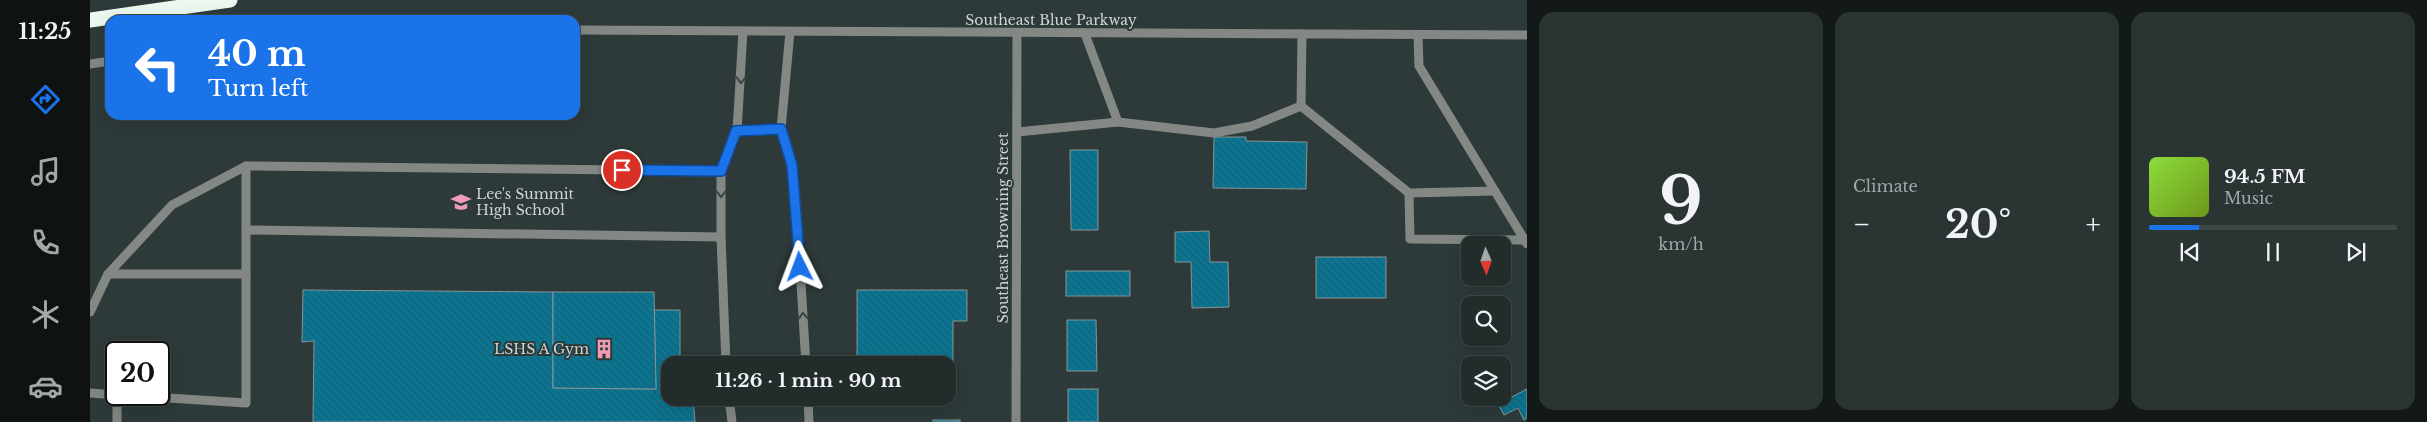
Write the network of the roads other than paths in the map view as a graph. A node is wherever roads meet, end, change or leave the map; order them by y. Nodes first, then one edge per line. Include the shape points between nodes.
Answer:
1 (230, 0) edge
2 (125, 15) edge
3 (105, 18) edge
4 (90, 20) edge
5 (580, 30) edge
6 (743, 31) junction
7 (790, 32) junction
8 (1017, 33) junction
9 (1085, 34) junction
10 (1302, 34) junction
11 (1418, 35) junction
12 (1527, 35) edge
13 (105, 62) edge
14 (90, 64) edge
15 (1301, 106) junction
16 (1118, 122) junction
17 (781, 129) junction
18 (736, 131) junction
19 (1017, 132) junction
20 (246, 166) junction
21 (721, 171) junction
22 (1495, 191) junction
23 (1410, 193) junction
24 (246, 230) junction
25 (721, 237) junction
26 (1526, 242) edge
27 (108, 274) junction
28 (246, 274) junction
29 (90, 312) edge
30 (726, 356) edge
31 (805, 356) edge
32 (90, 393) edge
33 (105, 394) edge
34 (170, 398) edge
35 (117, 406) edge
36 (729, 406) edge
37 (808, 406) edge
38 (117, 422) edge
39 (732, 422) edge
40 (809, 422) edge
41 (1016, 422) edge

1 - 2 highway
3 - 4 highway
5 - 6 street, Southeast Blue Parkway
6 - 7 street, Southeast Blue Parkway
6 -> 18 street
7 - 8 street, Southeast Blue Parkway
7 - 17 street
8 - 9 street, Southeast Blue Parkway
8 - 19 street, Southeast Browning Street
9 - 10 street, Southeast Blue Parkway
9 - 16 street
10 - 11 street, Southeast Blue Parkway
10 - 15 street
11 - 12 street, Southeast Blue Parkway
11 - 22 street via 1419,66
13 - 14 street
15 - 16 street via 1252,126 1214,132
15 - 23 street
16 - 19 street
17 - 18 street
31 -> 17 street via 795,192 792,165
18 - 21 street
19 - 41 street, Southeast Browning Street
20 - 21 street
20 - 24 street
20 - 27 street via 172,205
21 -> 25 street
22 - 23 street
22 - 26 street
23 - 26 street via 1410,239
24 - 25 street
24 - 28 street
25 - 30 street
27 - 28 street
27 - 29 street
28 - 34 street via 246,403
32 - 33 street
35 - 38 street
36 - 39 street
37 - 40 street

